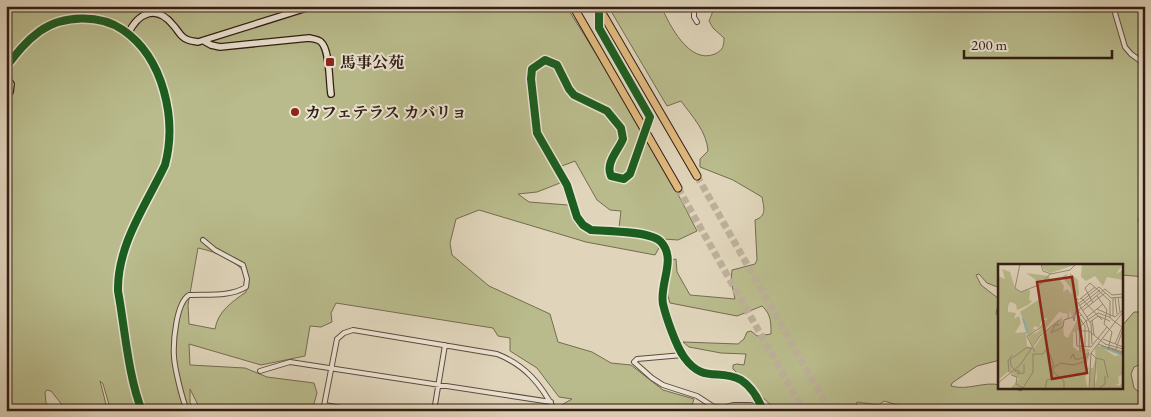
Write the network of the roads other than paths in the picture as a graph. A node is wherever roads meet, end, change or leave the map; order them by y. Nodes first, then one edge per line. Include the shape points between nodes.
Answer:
1 (313, 6) edge
2 (573, 6) edge
3 (598, 6) edge
4 (694, 6) edge
5 (1114, 6) edge
6 (698, 22) dead end
7 (128, 34) junction
8 (204, 41) junction
9 (608, 42) tunnel mouth
10 (6, 51) edge
11 (13, 58) junction
12 (1145, 64) edge
13 (6, 67) edge
14 (6, 77) edge
15 (330, 94) dead end
16 (6, 96) edge
17 (649, 120) tunnel mouth
18 (638, 152) tunnel mouth
19 (697, 176) tunnel mouth
20 (678, 188) tunnel mouth
21 (202, 240) dead end
22 (445, 345) junction
23 (683, 355) junction
24 (330, 367) junction
25 (260, 371) dead end
26 (438, 384) junction
27 (551, 402) junction
28 (325, 405) junction
29 (762, 408) edge
30 (142, 411) edge
31 (186, 411) edge
32 (323, 411) edge
33 (357, 411) edge
34 (434, 411) edge
35 (555, 411) edge
36 (893, 411) edge
37 (904, 411) edge

1 - 8 street
2 - 20 highway
3 - 19 highway
4 - 6 street via 694,18
5 - 12 street via 1125,47
7 - 8 street via 141,15 150,13 165,16 185,39
7 - 11 street via 100,20 73,19 42,30
7 - 30 street via 151,60 160,77 170,136 165,165 128,239 118,278 132,372
8 - 15 street via 220,47 316,39 327,52
9 - 17 street via 649,114
10 - 11 street
11 - 13 street
14 - 16 street via 11,84
18 - 23 street via 627,178 611,176 608,171 611,161 624,139 617,122 607,111 574,95 560,68 553,62 545,60 532,69 537,133 567,185 577,217 591,230 648,236 659,239 666,248 668,260 663,302
21 - 31 street via 242,265 247,279 246,288 240,291 189,295 182,302 174,340 174,359
22 - 24 street via 353,330 336,339
22 - 26 street
22 - 27 street via 509,359 524,368
23 - 29 street via 693,368 706,374 741,380 754,392
23 - 29 street via 637,359 634,362 663,385 697,396 714,407 748,405
24 - 25 street via 290,362
24 - 26 street
24 - 28 street
26 - 27 street
26 - 34 street
27 - 35 street
28 - 32 street
28 - 33 street
36 - 37 street

